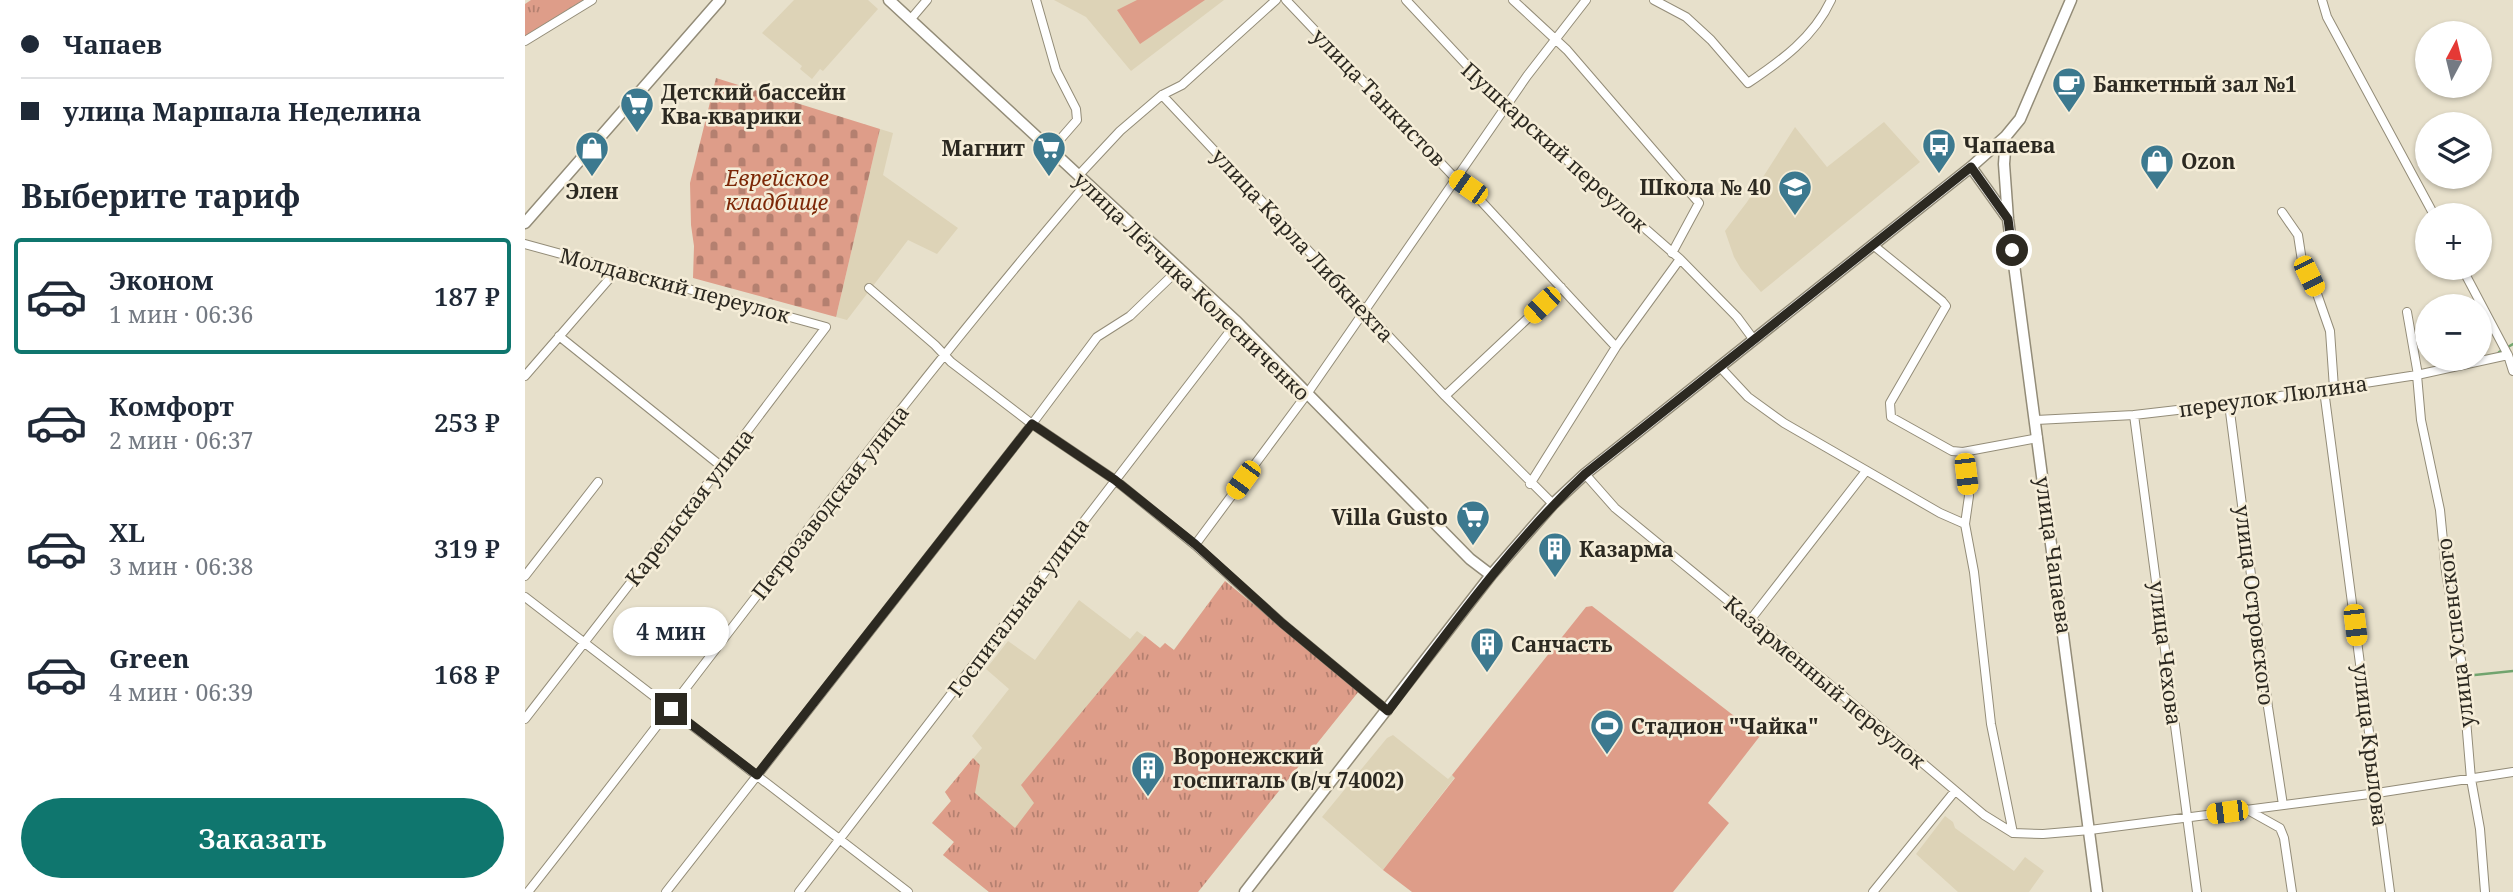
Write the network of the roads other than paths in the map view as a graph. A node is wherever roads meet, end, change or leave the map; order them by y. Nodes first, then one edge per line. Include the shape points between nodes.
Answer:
1 (592, 0) edge
2 (720, 0) edge
3 (889, 0) edge
4 (927, 0) edge
5 (1036, 0) edge
6 (1276, 0) edge
7 (1286, 0) edge
8 (1406, 0) edge
9 (1513, 0) edge
10 (1586, 0) edge
11 (1654, 0) edge
12 (1831, 0) edge
13 (2071, 0) edge
14 (2322, 0) edge
15 (910, 20) junction
16 (1555, 40) junction
17 (525, 41) edge
18 (1162, 94) junction
19 (1506, 107) junction
20 (2006, 136) junction
21 (1049, 150) junction
22 (1971, 167) junction
23 (1456, 178) junction
24 (1082, 180) junction
25 (2428, 203) edge
26 (2282, 212) dead end
27 (2008, 219) junction
28 (525, 223) edge
29 (525, 244) edge
30 (1873, 245) junction
31 (1672, 253) junction
32 (1680, 259) junction
33 (1180, 268) junction
34 (618, 270) junction
35 (2468, 280) edge
36 (1561, 287) junction
37 (869, 288) dead end
38 (1364, 310) junction
39 (2407, 312) dead end
40 (1237, 322) junction
41 (826, 327) joint
42 (559, 337) junction
43 (1754, 340) junction
44 (1616, 347) junction
45 (2508, 355) junction
46 (945, 356) junction
47 (1720, 367) junction
48 (2513, 371) edge
49 (2418, 375) junction
50 (525, 376) edge
51 (2334, 388) junction
52 (2324, 390) junction
53 (1307, 394) junction
54 (1445, 396) junction
55 (2229, 404) junction
56 (2134, 415) junction
57 (2036, 420) junction
58 (1032, 424) junction
59 (2038, 438) junction
60 (1963, 452) junction
61 (721, 466) junction
62 (1866, 471) junction
63 (1585, 474) junction
64 (1115, 480) junction
65 (598, 482) dead end
66 (1530, 484) junction
67 (1553, 505) junction
68 (1965, 524) junction
69 (1195, 544) junction
70 (1491, 575) junction
71 (525, 576) edge
72 (525, 597) edge
73 (1751, 619) junction
74 (585, 642) junction
75 (671, 709) junction
76 (1388, 711) junction
77 (525, 719) edge
78 (2513, 772) edge
79 (757, 775) junction
80 (2471, 779) junction
81 (1955, 791) junction
82 (2377, 793) junction
83 (2283, 805) junction
84 (2246, 809) junction
85 (2187, 817) junction
86 (2090, 830) junction
87 (2013, 832) junction
88 (840, 840) junction
89 (528, 892) edge
90 (667, 892) edge
91 (799, 892) edge
92 (908, 892) edge
93 (1245, 892) edge
94 (1873, 892) edge
95 (2097, 892) edge
96 (2197, 892) edge
97 (2292, 892) edge
98 (2390, 892) edge
99 (2486, 892) edge

1 - 17 street
2 - 28 street
3 - 15 street, улица Лётчика Колесниченко
4 - 15 street
5 - 21 street via 1056,70 1077,120
6 - 18 street, Петрозаводская улица via 1182,85
7 - 23 street, улица Танкистов
8 - 19 street, Пушкарский переулок
9 - 16 street
10 - 16 street
11 - 12 street via 1686,17 1748,83 1802,41
13 - 20 street via 2025,109
14 - 25 street
15 - 21 street, улица Лётчика Колесниченко
16 - 19 street
16 - 31 street via 1699,203
18 - 24 street, Петрозаводская улица via 1120,131
18 - 38 street, улица Карла Либкнехта
19 - 23 street
19 - 31 street, Пушкарский переулок
20 - 22 street
20 - 27 street, улица Чапаева
21 - 24 street, улица Лётчика Колесниченко
22 - 27 street, улица Чапаева
22 - 30 street
23 - 36 street, улица Танкистов
23 - 38 street
24 - 33 street, улица Лётчика Колесниченко
24 - 46 street, Петрозаводская улица
26 - 51 street via 2298,235 2302,261 2330,331
27 - 57 street, улица Чапаева
29 - 34 street, Молдавский переулок
30 - 43 street
30 - 60 street via 1945,306 1890,403 1891,417 1952,451
31 - 32 street, Пушкарский переулок
32 - 43 street, Пушкарский переулок
32 - 44 street
33 - 40 street, улица Лётчика Колесниченко
33 - 58 street via 1130,316 1097,337
34 - 41 street, Молдавский переулок
34 - 42 street
35 - 45 street
36 - 44 street, улица Танкистов
36 - 54 street
37 - 46 street
38 - 53 street
38 - 54 street, улица Карла Либкнехта
39 - 49 street, улица Успенского
40 - 53 street, улица Лётчика Колесниченко
40 - 64 street, Госпитальная улица
41 - 61 street, Карельская улица
42 - 50 street
42 - 61 street
43 - 47 street
44 - 66 street
45 - 48 street
45 - 49 street, переулок Люлина
46 - 58 street
46 - 75 street, Петрозаводская улица
47 - 62 street via 1748,397 1784,423
47 - 63 street
49 - 51 street, переулок Люлина
49 - 80 street, улица Успенского via 2421,420 2440,510 2461,660
51 - 52 street, переулок Люлина
52 - 55 street, переулок Люлина
52 - 82 street, улица Крылова
53 - 69 street
53 - 70 street, улица Лётчика Колесниченко
54 - 66 street, улица Карла Либкнехта
55 - 56 street, переулок Люлина
55 - 83 street, улица Островского
56 - 57 street, переулок Люлина
56 - 85 street, улица Чехова
57 - 59 street, улица Чапаева
58 - 64 street
58 - 79 street
59 - 60 street
59 - 86 street, улица Чапаева
60 - 68 street via 1969,496
61 - 74 street, Карельская улица
62 - 68 street
62 - 73 street
63 - 67 street
63 - 73 street, Казарменный переулок via 1615,508
64 - 69 street
64 - 88 street, Госпитальная улица
65 - 71 street
66 - 67 street, улица Карла Либкнехта
67 - 70 street
68 - 87 street via 1991,724
69 - 76 street
70 - 76 street
72 - 74 street
73 - 81 street, Казарменный переулок
74 - 75 street
74 - 77 street, Карельская улица
75 - 79 street
75 - 89 street, Петрозаводская улица
76 - 93 street
78 - 80 street, Казарменный переулок
79 - 88 street
79 - 90 street
80 - 82 street, Казарменный переулок
80 - 99 street, улица Успенского
81 - 87 street, Казарменный переулок via 1984,816
81 - 94 street
82 - 83 street, Казарменный переулок
82 - 98 street, улица Крылова
83 - 84 street, Казарменный переулок
84 - 85 street, Казарменный переулок
84 - 97 street via 2280,828
85 - 86 street, Казарменный переулок
85 - 96 street, улица Чехова
86 - 87 street, Казарменный переулок
86 - 95 street, улица Чапаева
88 - 91 street, Госпитальная улица
88 - 92 street

